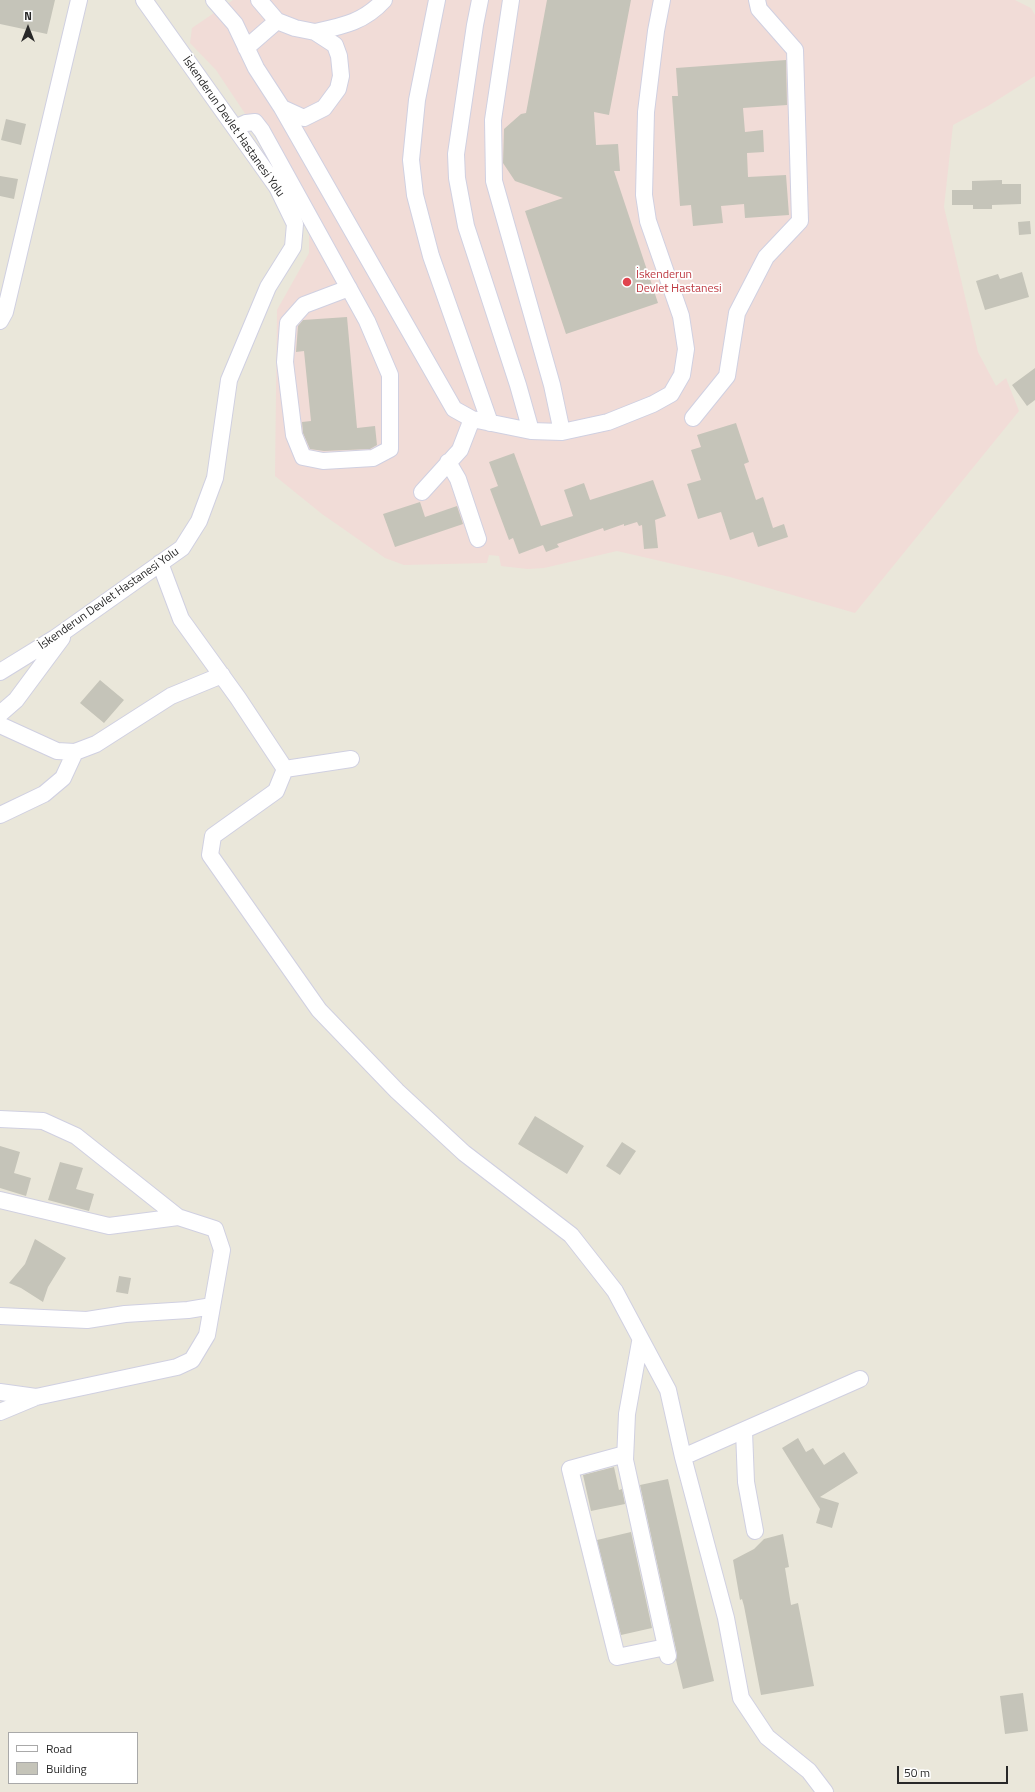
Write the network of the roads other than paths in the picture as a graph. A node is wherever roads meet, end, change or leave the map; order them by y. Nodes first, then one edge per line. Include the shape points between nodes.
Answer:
1 (79, 0) edge
2 (144, 0) edge
3 (214, 0) edge
4 (259, 0) edge
5 (384, 0) edge
6 (437, 0) edge
7 (480, 0) edge
8 (511, 0) edge
9 (662, 0) edge
10 (757, 0) edge
11 (277, 21) junction
12 (315, 32) junction
13 (246, 48) junction
14 (282, 108) junction
15 (235, 128) junction
16 (349, 288) junction
17 (0, 321) edge
18 (693, 418) dead end
19 (472, 419) junction
20 (490, 422) junction
21 (531, 431) junction
22 (562, 432) junction
23 (448, 462) junction
24 (422, 492) dead end
25 (478, 539) dead end
26 (160, 563) junction
27 (69, 628) junction
28 (0, 672) edge
29 (222, 675) junction
30 (0, 714) edge
31 (0, 725) edge
32 (75, 752) junction
33 (351, 759) dead end
34 (285, 769) junction
35 (0, 815) edge
36 (0, 1119) edge
37 (0, 1200) edge
38 (178, 1217) junction
39 (212, 1306) junction
40 (0, 1316) edge
41 (640, 1342) junction
42 (860, 1379) dead end
43 (0, 1392) edge
44 (36, 1397) junction
45 (0, 1412) edge
46 (744, 1431) junction
47 (625, 1454) junction
48 (684, 1457) junction
49 (755, 1531) dead end
50 (825, 1792) edge

1 - 17 street via 5,312
2 - 15 street, İskenderun Devlet Hastanesi Yolu
3 - 13 street via 235,24
4 - 11 street
5 - 12 street via 375,10 348,25
6 - 20 street via 417,100 411,160 414,188 431,256
7 - 21 street via 456,154 457,178 466,226
8 - 22 street via 493,120 494,181 552,385
9 - 22 street via 646,112 644,195 648,221 681,316 686,349 682,375 671,394 653,404 608,422
10 - 18 street via 759,9 795,50 800,221 766,257 737,313 727,376
11 - 12 street
11 - 13 street
12 - 14 street via 336,45 341,76 338,90 324,108 304,118
13 - 14 street
14 - 19 street via 454,409
15 - 16 street via 255,122 262,131
15 - 26 street, İskenderun Devlet Hastanesi Yolu via 277,187 295,224 293,247 268,287 230,380 215,478 199,521 182,548
16 - 16 street via 367,321 390,375 390,449 373,458 323,461 304,457 294,435 285,362 288,323 304,305
19 - 20 street
19 - 23 street via 460,450
20 - 21 street
21 - 22 street
23 - 24 street
23 - 25 street via 458,479
26 - 27 street, İskenderun Devlet Hastanesi Yolu
26 - 29 street via 181,620
27 - 28 street, İskenderun Devlet Hastanesi Yolu
27 - 30 street via 16,700
29 - 32 street via 171,696 96,744
29 - 34 street via 268,740
31 - 32 street via 57,751
32 - 35 street via 63,778 44,794
33 - 34 street
34 - 41 street via 276,790 213,836 210,855 319,1010 397,1090 464,1153 571,1235 615,1291
36 - 38 street via 43,1121 76,1136
37 - 38 street via 109,1226
38 - 39 street via 215,1229 222,1250
39 - 40 street via 86,1320
39 - 44 street via 207,1335 192,1360 177,1367
41 - 47 street via 627,1414
41 - 48 street via 668,1390
42 - 46 street
43 - 44 street
44 - 45 street
46 - 48 street
46 - 49 street via 746,1482
47 - 47 street via 667,1651 617,1657 570,1469
48 - 50 street via 726,1618 741,1698 767,1737 809,1771

